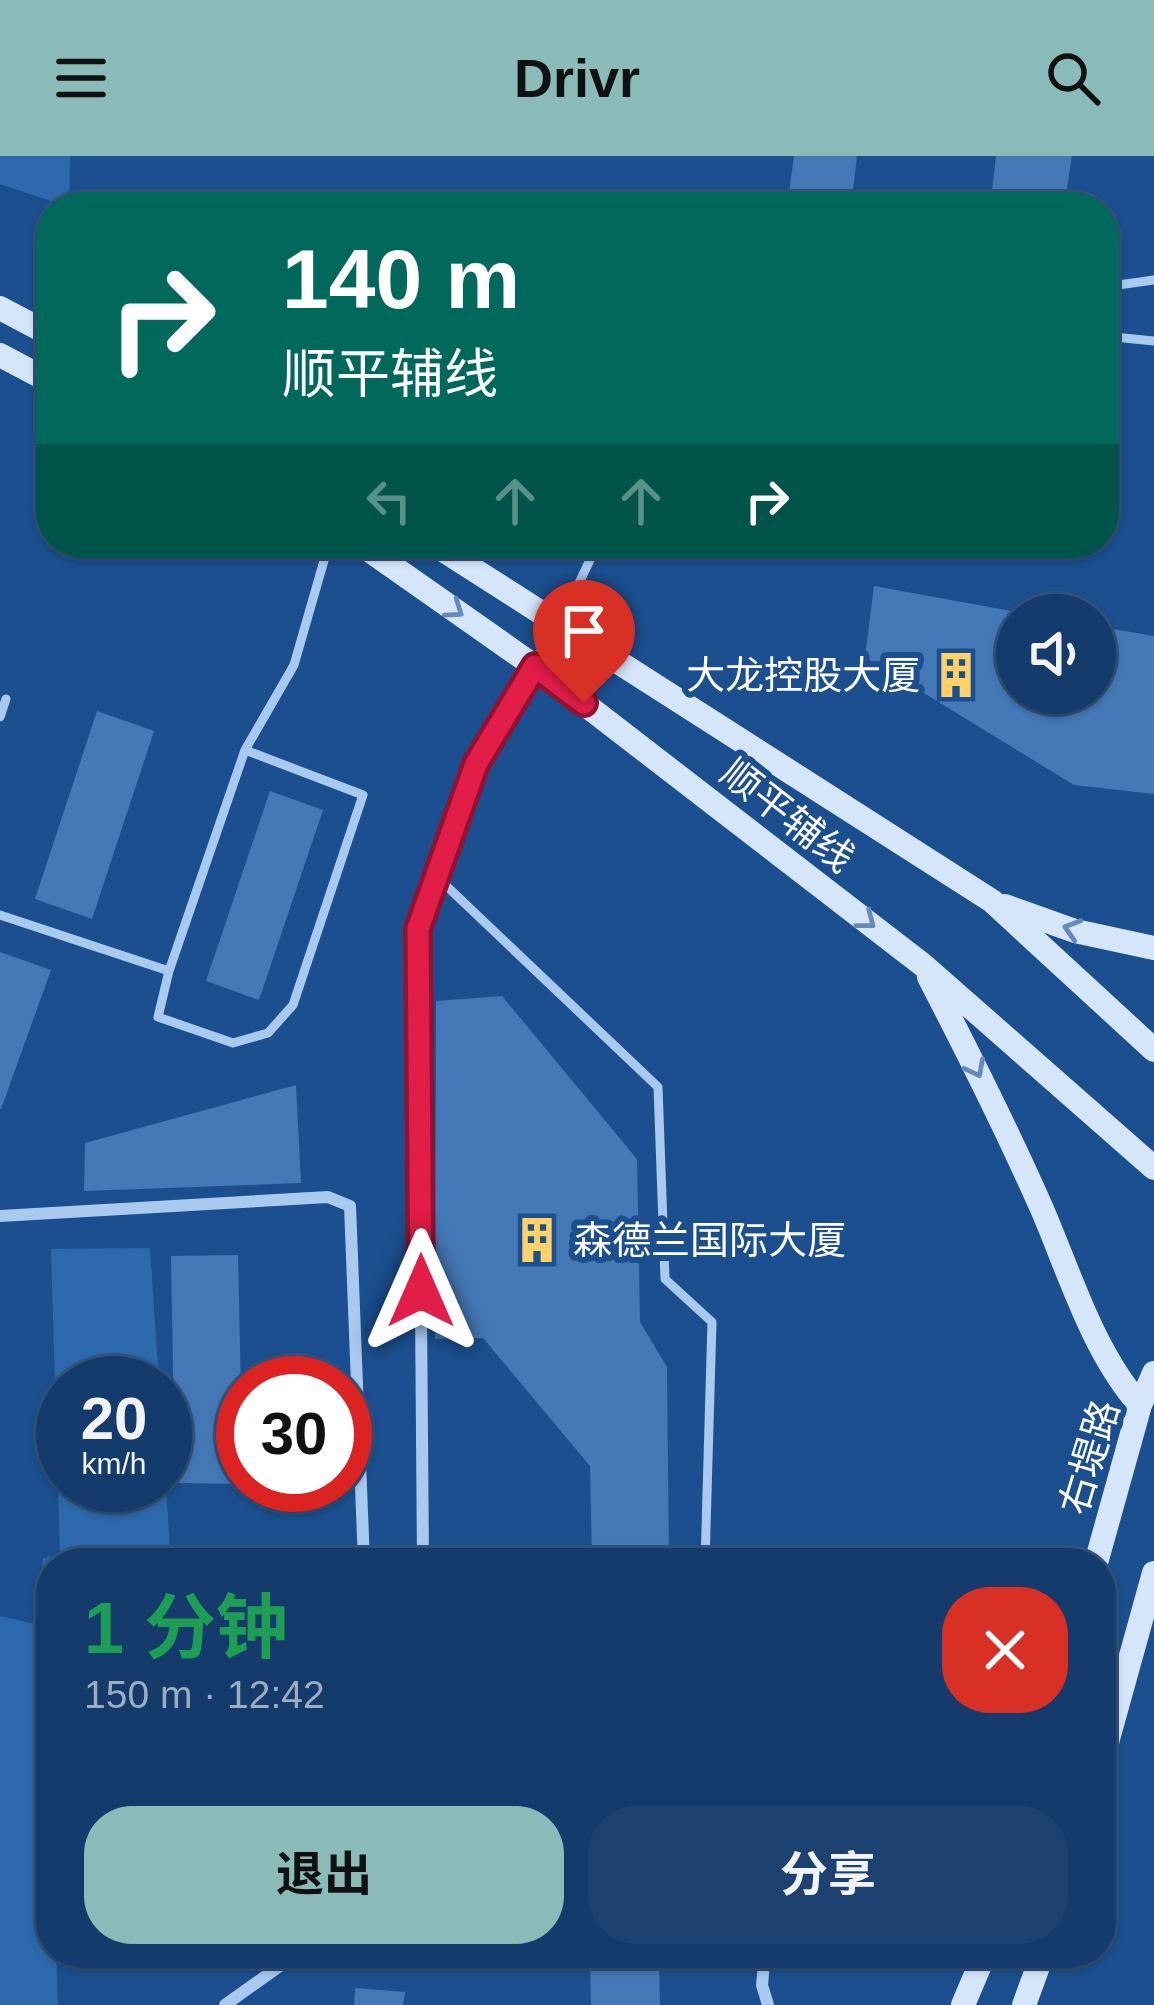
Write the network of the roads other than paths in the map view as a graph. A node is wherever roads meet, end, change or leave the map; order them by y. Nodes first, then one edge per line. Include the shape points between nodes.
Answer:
1 (1154, 280) edge
2 (1119, 285) edge
3 (0, 308) edge
4 (36, 327) edge
5 (1119, 338) edge
6 (1154, 341) edge
7 (0, 355) edge
8 (36, 374) edge
9 (324, 558) edge
10 (380, 558) edge
11 (456, 558) edge
12 (591, 558) edge
13 (560, 623) junction
14 (535, 666) junction
15 (6, 699) dead end
16 (0, 717) edge
17 (245, 750) junction
18 (437, 877) junction
19 (992, 902) junction
20 (0, 915) edge
21 (1154, 948) edge
22 (923, 964) junction
23 (169, 971) junction
24 (1154, 1050) edge
25 (1154, 1168) edge
26 (0, 1216) edge
27 (1154, 1373) edge
28 (1140, 1405) junction
29 (363, 1548) edge
30 (423, 1548) edge
31 (705, 1548) edge
32 (1100, 1548) edge
33 (1154, 1573) edge
34 (1116, 1710) edge
35 (277, 1968) edge
36 (764, 1968) edge
37 (979, 1968) edge
38 (1038, 1968) edge
39 (225, 2005) edge
40 (768, 2005) edge
41 (963, 2005) edge
42 (1024, 2005) edge

1 - 2 lane
3 - 4 main road
5 - 6 lane
7 - 8 main road
9 - 17 lane via 294,664
10 -> 14 main road, 顺平辅线
11 - 13 main road, 顺平辅线
12 - 13 lane
13 - 14 street
13 - 19 main road, 顺平辅线
14 - 18 street via 476,764
14 -> 22 main road, 顺平辅线
15 - 16 lane
17 - 23 lane
17 - 23 lane via 363,796 300,984 268,1033 233,1043 158,1017
18 - 30 street via 418,929
18 - 31 lane via 658,1087 665,1279 712,1322
21 -> 19 main road
19 - 24 main road, 顺平辅线
20 - 23 lane
22 - 25 main road, 顺平辅线
22 -> 28 main road via 1004,1122 1098,1336
26 - 29 street via 328,1197 350,1206
27 - 28 main road, 右堤路
28 - 32 main road, 右堤路
33 - 34 main road
35 - 39 street
36 - 40 street
37 - 41 main road
38 - 42 main road

